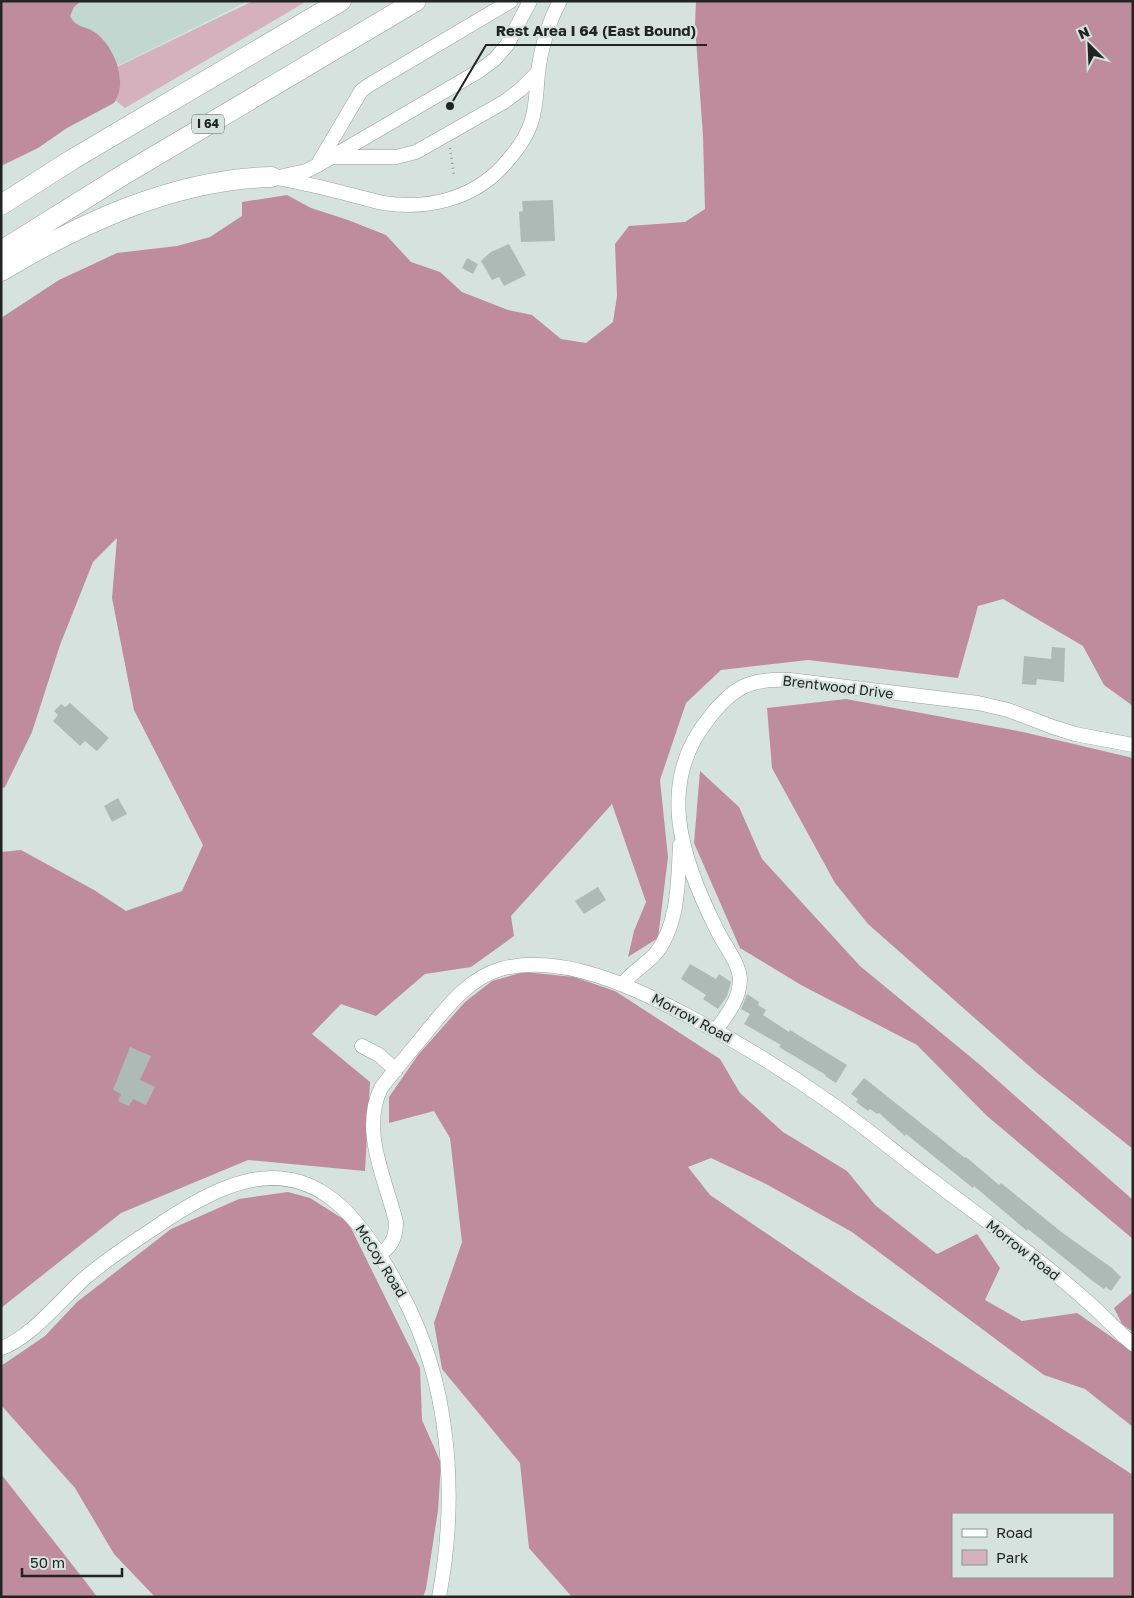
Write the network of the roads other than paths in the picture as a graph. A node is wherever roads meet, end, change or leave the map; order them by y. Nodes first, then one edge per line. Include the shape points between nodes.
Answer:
1 (341, 1) edge
2 (416, 1) edge
3 (511, 1) edge
4 (530, 1) edge
5 (560, 1) edge
6 (538, 72) junction
7 (331, 157) junction
8 (318, 165) junction
9 (272, 177) junction
10 (1, 205) edge
11 (1, 250) edge
12 (1, 271) edge
13 (1133, 745) edge
14 (680, 835) junction
15 (623, 984) junction
16 (716, 1030) junction
17 (362, 1046) dead end
18 (396, 1070) junction
19 (380, 1254) junction
20 (1133, 1344) edge
21 (1, 1348) edge
22 (439, 1597) edge

1 - 10 highway
2 - 11 highway, I 64
3 - 8 street via 369,84 361,91
4 - 7 street via 507,45 495,59
5 - 6 street via 548,30
6 - 7 street via 504,102 416,152 396,157
6 - 9 street via 537,100 522,142 496,174 460,196 438,203 384,203
7 - 8 street
8 - 9 street via 292,175
9 - 12 highway via 217,181 148,200 64,236
13 - 14 street, Brentwood Drive via 1075,734 978,703 790,680 761,681 748,684 727,697 694,741 679,784
14 - 15 street via 677,897 668,930 655,954
14 - 16 street, Brentwood Drive via 706,908 740,979 736,998
15 - 16 street, Morrow Road
15 - 18 street, Morrow Road via 562,968 516,966 499,970 484,976 455,998
16 - 20 street, Morrow Road via 794,1078 874,1135 1046,1268
17 - 18 street
18 - 19 street, Morrow Road via 375,1100 373,1116 377,1153 396,1222 394,1239
19 - 21 street, McCoy Road via 356,1220 314,1188 280,1179 247,1181 205,1197 126,1246 86,1277 29,1331
19 - 22 street, McCoy Road via 423,1338 440,1405 449,1516

